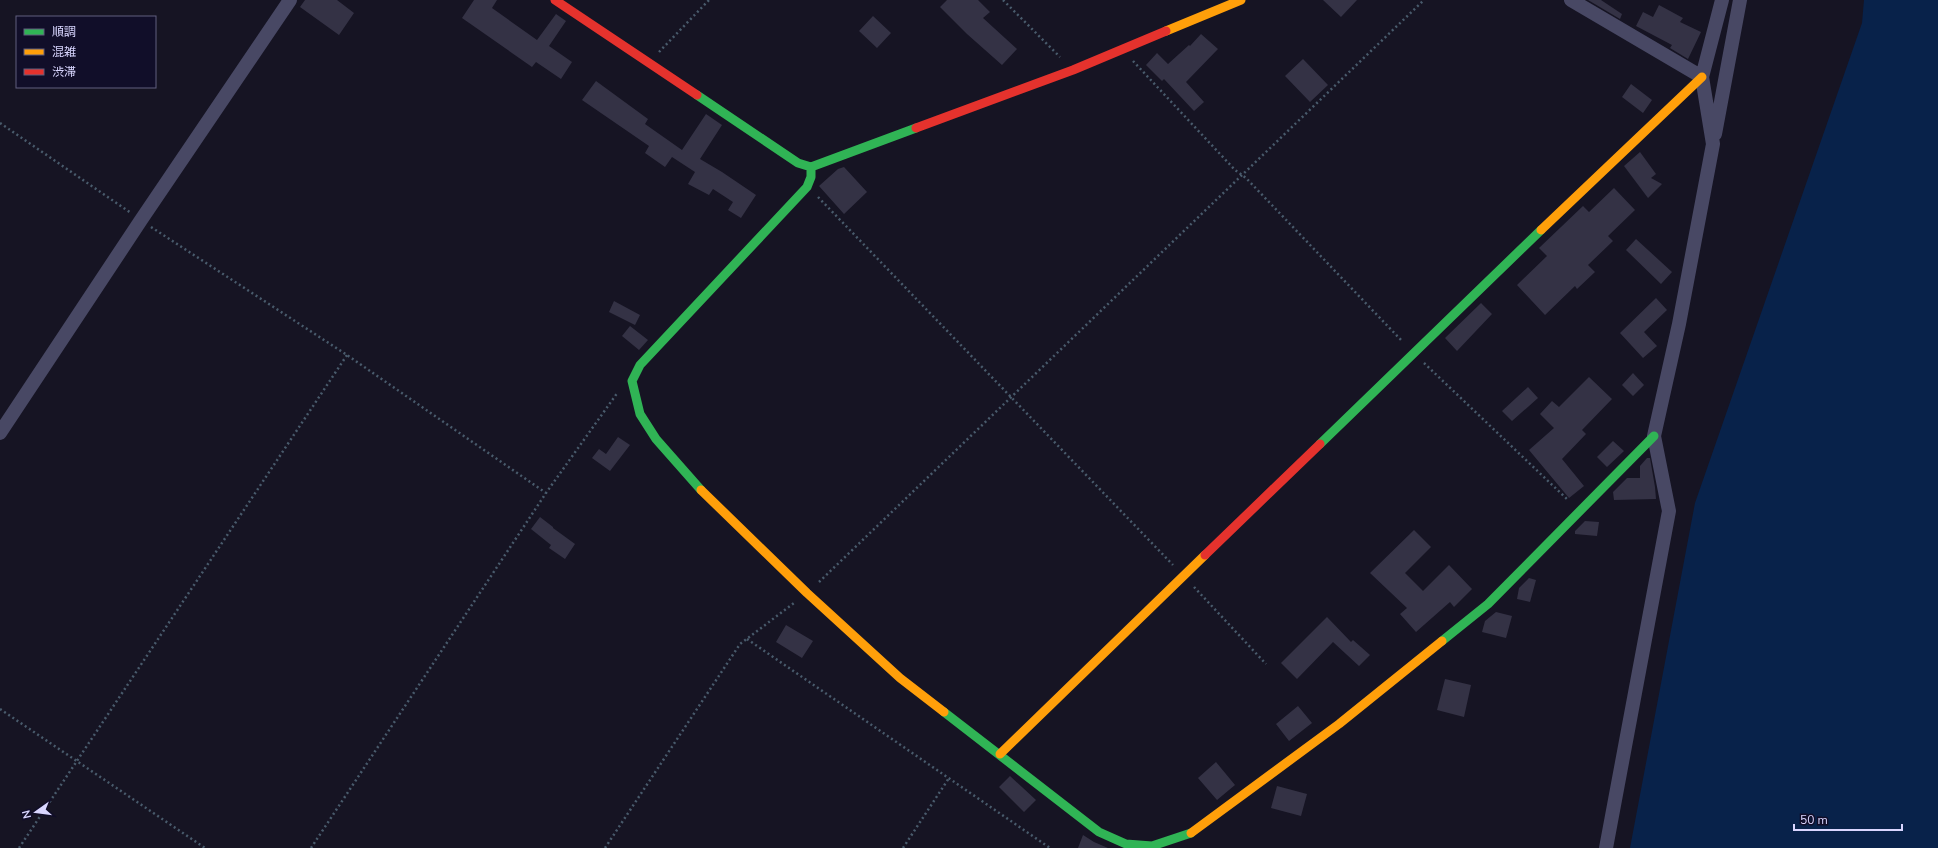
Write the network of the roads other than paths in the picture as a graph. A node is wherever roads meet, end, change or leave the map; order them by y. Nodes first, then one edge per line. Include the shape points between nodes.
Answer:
1 (290, 0) edge
2 (555, 0) edge
3 (1241, 0) edge
4 (1571, 0) edge
5 (1722, 0) edge
6 (1740, 0) edge
7 (1702, 77) junction
8 (1713, 144) junction
9 (811, 167) junction
10 (0, 433) edge
11 (1654, 436) junction
12 (1000, 754) junction
13 (1190, 841) edge
14 (1152, 847) edge
15 (1606, 848) edge

1 - 10 street
2 - 9 street via 798,163
3 - 9 street via 1073,70
4 - 7 street
5 - 7 street
6 - 8 street
7 - 8 street
7 - 12 street via 1413,352
8 - 11 street via 1679,324
9 - 12 street via 807,187 640,365 632,381 640,414 656,439 711,502 807,593 900,678
11 - 13 street via 1488,604
11 - 15 street via 1669,511
12 - 14 street via 1099,832 1126,844
13 - 14 street

